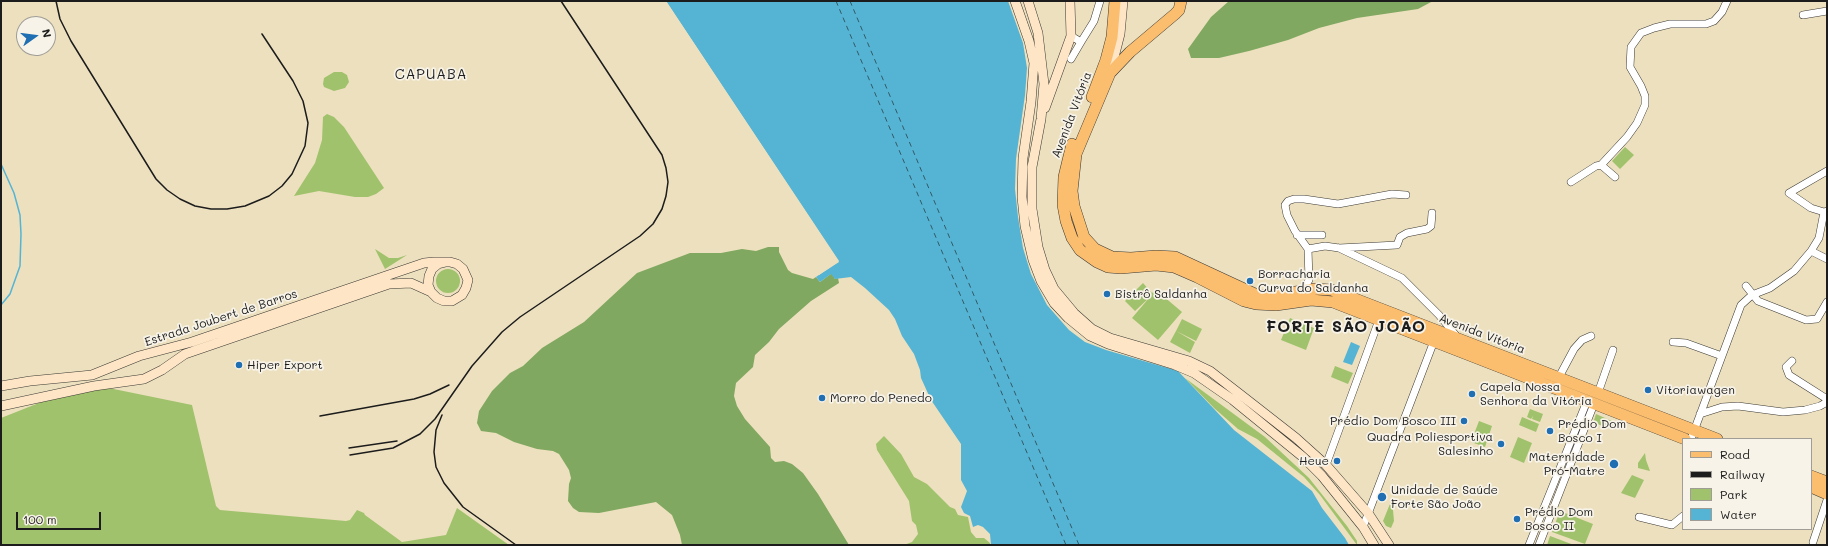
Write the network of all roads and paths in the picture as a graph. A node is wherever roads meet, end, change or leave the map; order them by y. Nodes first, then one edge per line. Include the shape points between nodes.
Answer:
1 (1014, 1) edge
2 (1028, 1) edge
3 (1070, 1) edge
4 (1100, 1) edge
5 (1115, 1) edge
6 (1124, 1) edge
7 (1189, 1) edge
8 (1727, 1) edge
9 (1180, 5) edge
10 (1827, 11) edge
11 (1804, 15) dead end
12 (1071, 36) junction
13 (1081, 42) junction
14 (1071, 59) dead end
15 (1110, 73) junction
16 (1041, 119) junction
17 (1601, 165) junction
18 (1827, 171) edge
19 (1615, 177) dead end
20 (1571, 182) dead end
21 (1406, 195) dead end
22 (1825, 212) edge
23 (1432, 213) dead end
24 (1297, 235) junction
25 (1322, 235) dead end
26 (1351, 246) junction
27 (1339, 248) junction
28 (1308, 249) junction
29 (1811, 251) junction
30 (1352, 254) junction
31 (1827, 259) edge
32 (446, 262) junction
33 (1309, 280) junction
34 (1746, 286) dead end
35 (1318, 288) junction
36 (1303, 290) junction
37 (431, 292) junction
38 (1752, 295) junction
39 (1323, 300) junction
40 (1827, 302) edge
41 (1379, 320) junction
42 (1591, 336) dead end
43 (1459, 339) junction
44 (1434, 341) junction
45 (1673, 342) dead end
46 (1613, 350) dead end
47 (1722, 356) junction
48 (1792, 361) dead end
49 (1559, 378) junction
50 (1, 386) edge
51 (1595, 392) junction
52 (1827, 400) edge
53 (1590, 402) junction
54 (1, 406) edge
55 (1700, 414) junction
56 (1692, 435) edge
57 (1682, 438) edge
58 (1711, 438) edge
59 (1326, 465) junction
60 (1812, 476) edge
61 (1827, 482) edge
62 (1812, 488) edge
63 (1827, 494) edge
64 (1827, 500) edge
65 (1368, 513) junction
66 (1639, 516) dead end
67 (1682, 517) edge
68 (1363, 527) junction
69 (1814, 544) edge
70 (1374, 545) edge
71 (1389, 545) edge
72 (1529, 545) edge
73 (1539, 545) edge

1 - 68 main road via 1034,63 1024,158 1022,197 1025,226 1033,260 1041,281 1054,303 1090,336 1194,373 1233,400 1303,457
2 - 16 main road via 1042,54 1044,84
3 - 12 main road
4 - 13 street via 1094,21
5 - 39 main road, Avenida Vitória via 1112,36 1106,60 1069,151 1064,177 1063,205 1066,221 1080,250 1108,267 1174,267 1256,304 1269,306
6 - 15 main road via 1120,34
7 - 9 street
8 - 17 street via 1718,17 1706,24 1661,26 1641,33 1631,47 1629,61 1645,96 1645,105 1626,138
9 - 15 main road
10 - 11 street
12 - 13 street
12 - 16 main road
13 - 14 street
15 - 36 main road, Avenida Vitória via 1076,154 1073,176 1072,191 1077,219 1084,237 1090,244 1101,253 1112,257 1175,257 1257,295 1271,296
16 - 59 main road via 1032,167 1032,208 1038,247 1045,270 1054,289 1067,306 1092,329 1110,338 1189,361 1210,371 1296,438
17 - 19 street
17 - 20 street
18 - 22 street via 1789,193 1811,208
21 - 24 street via 1392,194 1338,204 1294,199 1285,205
22 - 29 street via 1819,238
23 - 26 street via 1431,226 1407,233 1400,237 1397,244
24 - 25 street
24 - 28 street
26 - 27 street
26 - 30 street
27 - 28 street via 1325,246
27 - 30 street
28 - 33 street
29 - 31 street
29 - 38 street via 1784,279
30 - 43 street via 1402,278
32 - 37 main road via 435,266 430,273 428,280
32 - 37 main road via 454,262 463,269 468,280 465,292 456,300 448,301 440,300
32 - 50 main road, Estrada Joubert de Barros via 420,264 192,342 139,356 92,375
33 - 35 street
33 - 36 street
34 - 38 street
35 - 36 main road, Avenida Vitória
35 - 39 street
35 - 43 main road, Avenida Vitória via 1338,292
37 - 54 main road, Estrada Joubert de Barros via 411,283 389,284 185,354 144,379 94,386
38 - 40 street via 1758,301 1806,320 1819,317
38 - 47 street via 1741,305
39 - 41 main road, Avenida Vitória
41 - 44 main road, Avenida Vitória
41 - 59 street
42 - 49 street via 1582,340 1574,349
43 - 49 main road, Avenida Vitória
44 - 53 main road, Avenida Vitória
44 - 65 street
45 - 47 street via 1686,343
46 - 51 street
47 - 55 street
48 - 52 street via 1786,367 1789,375
49 - 51 main road, Avenida Vitória
51 - 53 main road
51 - 56 main road, Avenida Vitória
52 - 55 street via 1820,406 1805,410 1783,412 1738,406 1722,407
53 - 57 main road, Avenida Vitória
53 - 72 street
53 - 73 street
55 - 56 street
56 - 58 main road, Avenida Vitória
59 - 65 main road
60 - 61 main road
62 - 63 main road
64 - 69 street
65 - 68 street
65 - 71 main road
66 - 67 street via 1672,525
68 - 70 main road

